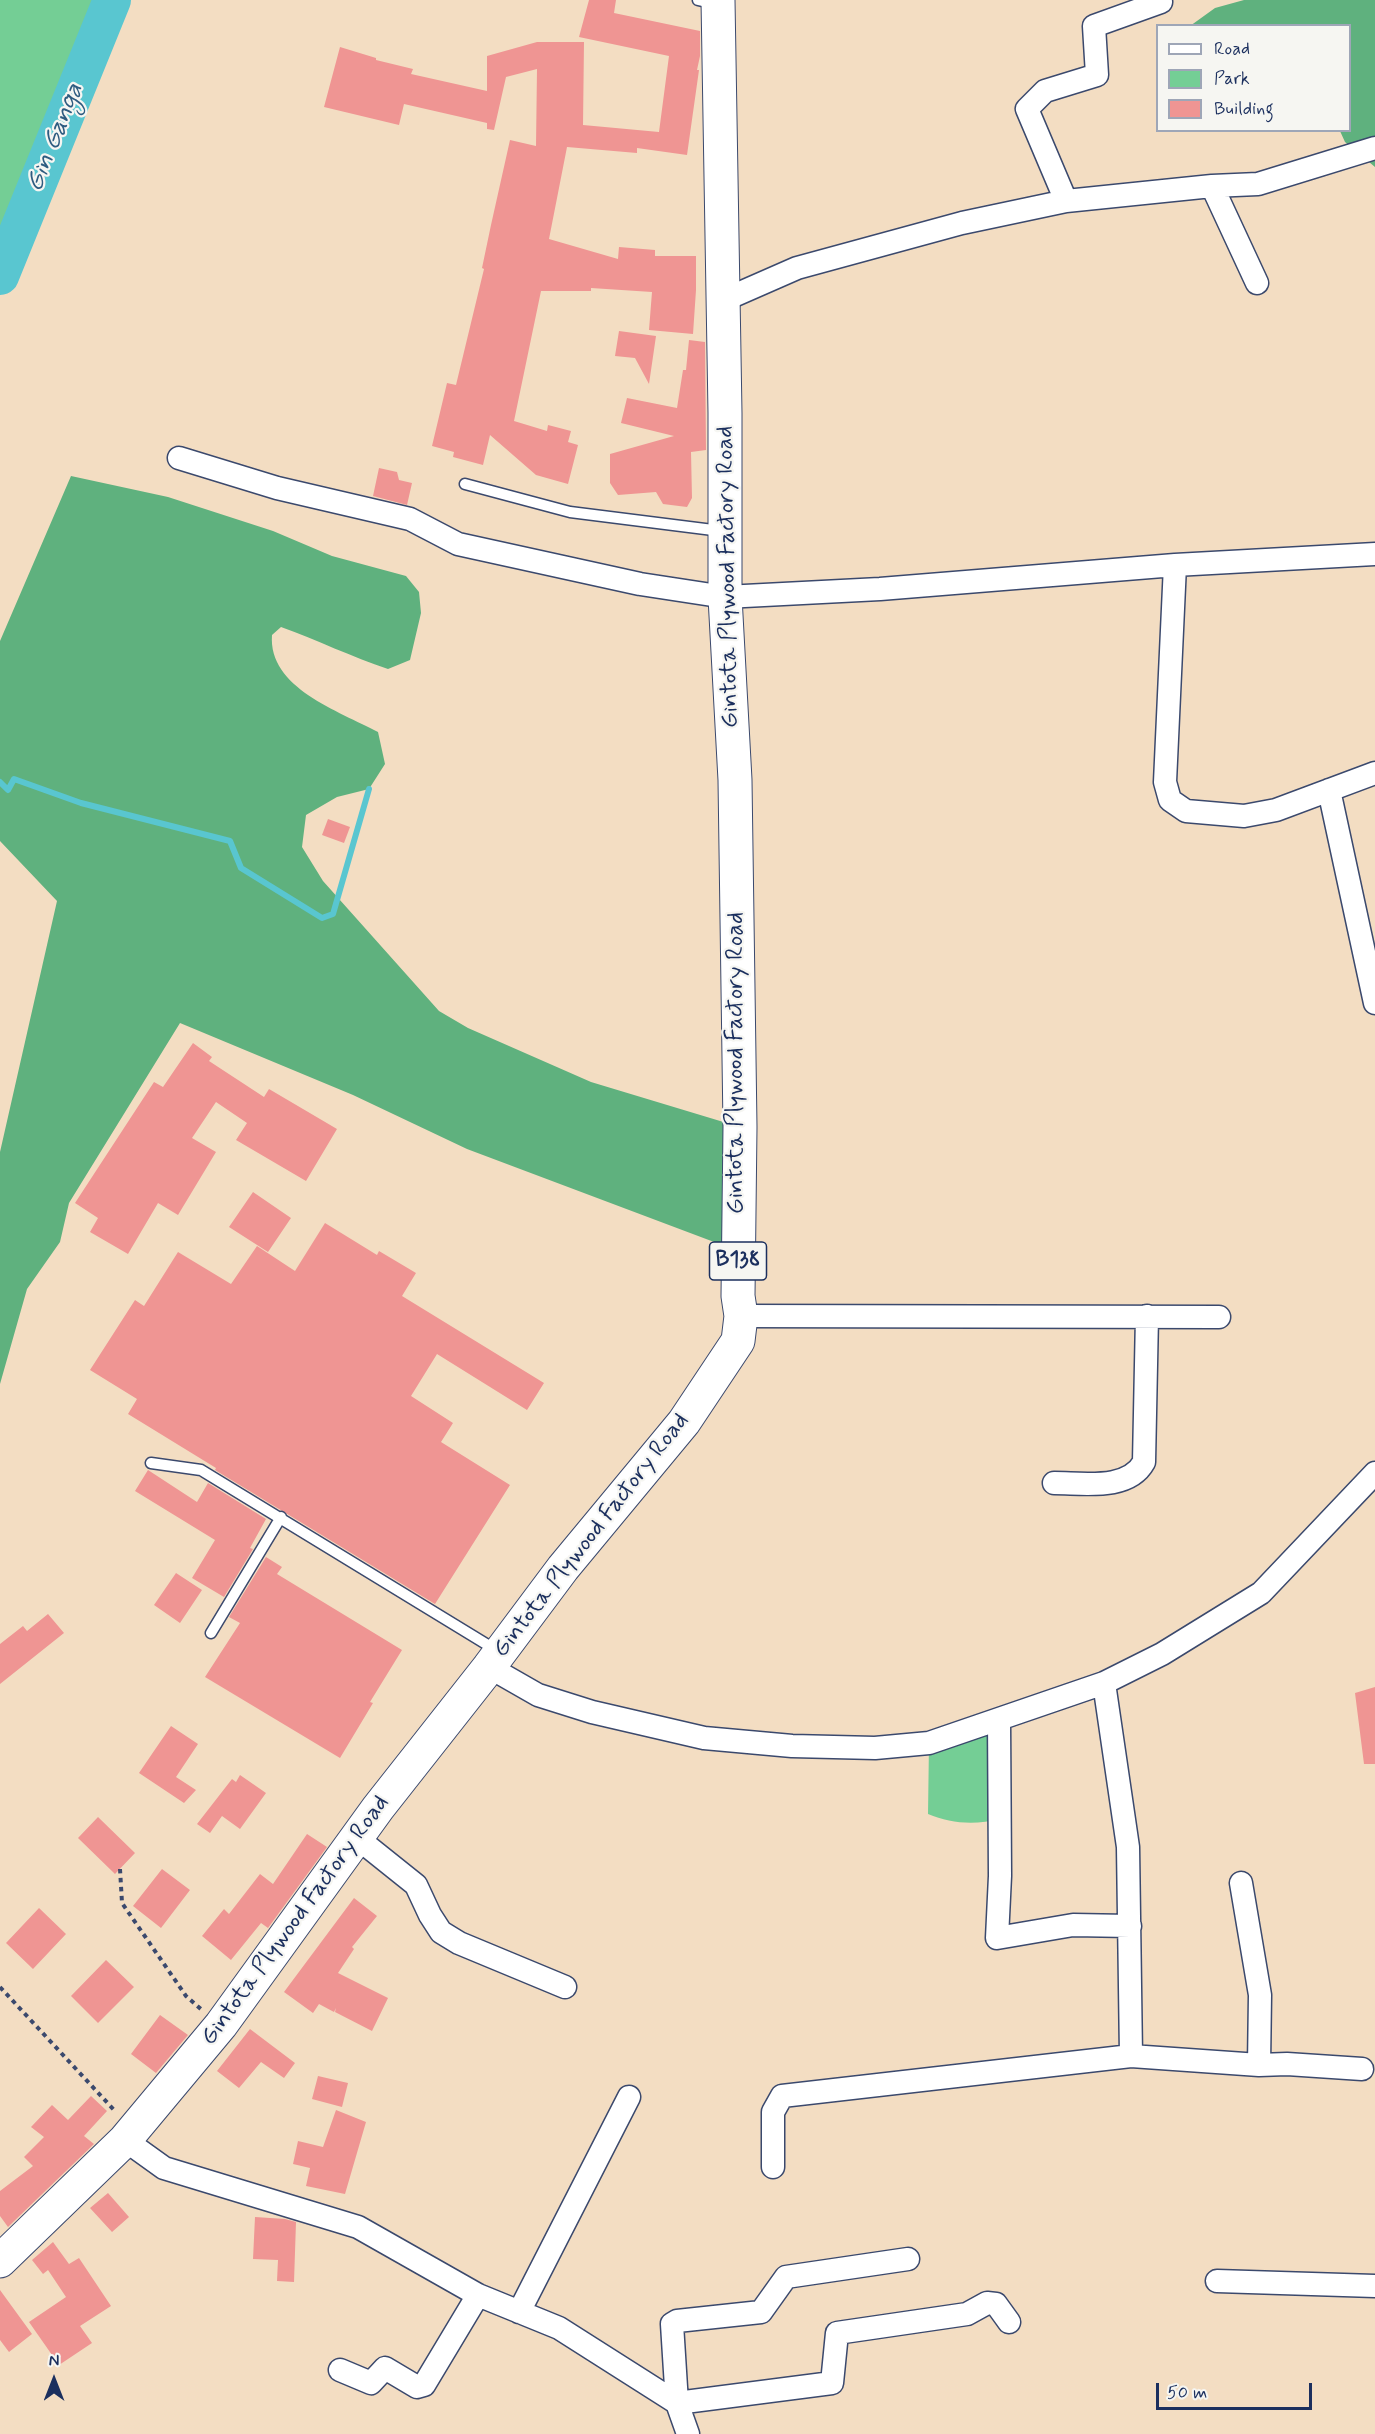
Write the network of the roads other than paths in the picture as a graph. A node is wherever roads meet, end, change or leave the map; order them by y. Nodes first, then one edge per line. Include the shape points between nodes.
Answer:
1 (712, 2) edge
2 (1161, 2) dead end
3 (1375, 148) edge
4 (1212, 186) junction
5 (1066, 201) junction
6 (1257, 283) dead end
7 (724, 300) junction
8 (179, 459) dead end
9 (465, 484) dead end
10 (724, 532) junction
11 (1375, 554) edge
12 (1175, 565) junction
13 (725, 597) junction
14 (1375, 773) edge
15 (1329, 790) junction
16 (1375, 1003) edge
17 (741, 1316) junction
18 (1147, 1316) junction
19 (1219, 1317) dead end
20 (151, 1463) dead end
21 (1375, 1473) edge
22 (1054, 1483) dead end
23 (281, 1517) junction
24 (211, 1633) dead end
25 (494, 1660) junction
26 (1104, 1683) junction
27 (999, 1720) junction
28 (356, 1837) junction
29 (1240, 1883) dead end
30 (1130, 1926) junction
31 (565, 1987) dead end
32 (1131, 2056) junction
33 (1259, 2065) junction
34 (1362, 2069) dead end
35 (629, 2097) dead end
36 (125, 2140) junction
37 (773, 2167) dead end
38 (908, 2259) dead end
39 (0, 2260) edge
40 (1217, 2281) dead end
41 (1375, 2286) edge
42 (478, 2295) junction
43 (519, 2312) junction
44 (1009, 2322) dead end
45 (340, 2370) dead end
46 (677, 2403) junction
47 (688, 2434) edge

1 - 7 main road, Gintota Plywood Factory Road / B138
2 - 5 street via 1094,26 1097,75 1046,91 1027,109
3 - 4 street via 1258,184
4 - 5 street
4 - 6 street
5 - 7 street via 962,223 797,268
7 - 10 main road, Gintota Plywood Factory Road / B138
8 - 13 street via 277,488 410,519 458,544 640,584
9 - 10 lane via 570,512
10 - 13 main road, Gintota Plywood Factory Road / B138
11 - 12 street
12 - 13 street via 880,589
12 - 15 street via 1165,782 1170,800 1186,811 1244,816 1276,810
13 - 17 main road, Gintota Plywood Factory Road / B138 via 735,792
14 - 15 street
15 - 16 street
17 - 18 street
17 - 25 main road, Gintota Plywood Factory Road / B138 via 738,1341 684,1422 563,1568
18 - 19 street
18 - 22 street via 1144,1462 1138,1472 1111,1484
20 - 23 lane via 201,1470
21 - 26 street via 1261,1593
23 - 24 lane
23 - 25 lane
25 - 27 street via 538,1695 704,1738 875,1748 929,1743
25 - 28 main road, Gintota Plywood Factory Road / B138
26 - 27 street
26 - 30 street via 1128,1847
27 - 30 street via 997,1938 1073,1925
28 - 31 street via 416,1885 441,1932
28 - 36 main road, Gintota Plywood Factory Road / B138 via 221,2025
29 - 33 street via 1260,1995
30 - 32 street
32 - 33 street
32 - 37 street via 782,2096 773,2112
33 - 34 street
35 - 43 street
36 - 39 main road, Gintota Plywood Factory Road / B138
36 - 42 street via 164,2168 358,2227
38 - 46 street via 786,2277 761,2312 672,2324
40 - 41 street
42 - 43 street
42 - 45 street via 424,2385 417,2387 385,2368 371,2383
43 - 46 street via 559,2328
44 - 46 street via 996,2304 987,2303 968,2314 837,2333 832,2383
46 - 47 street

